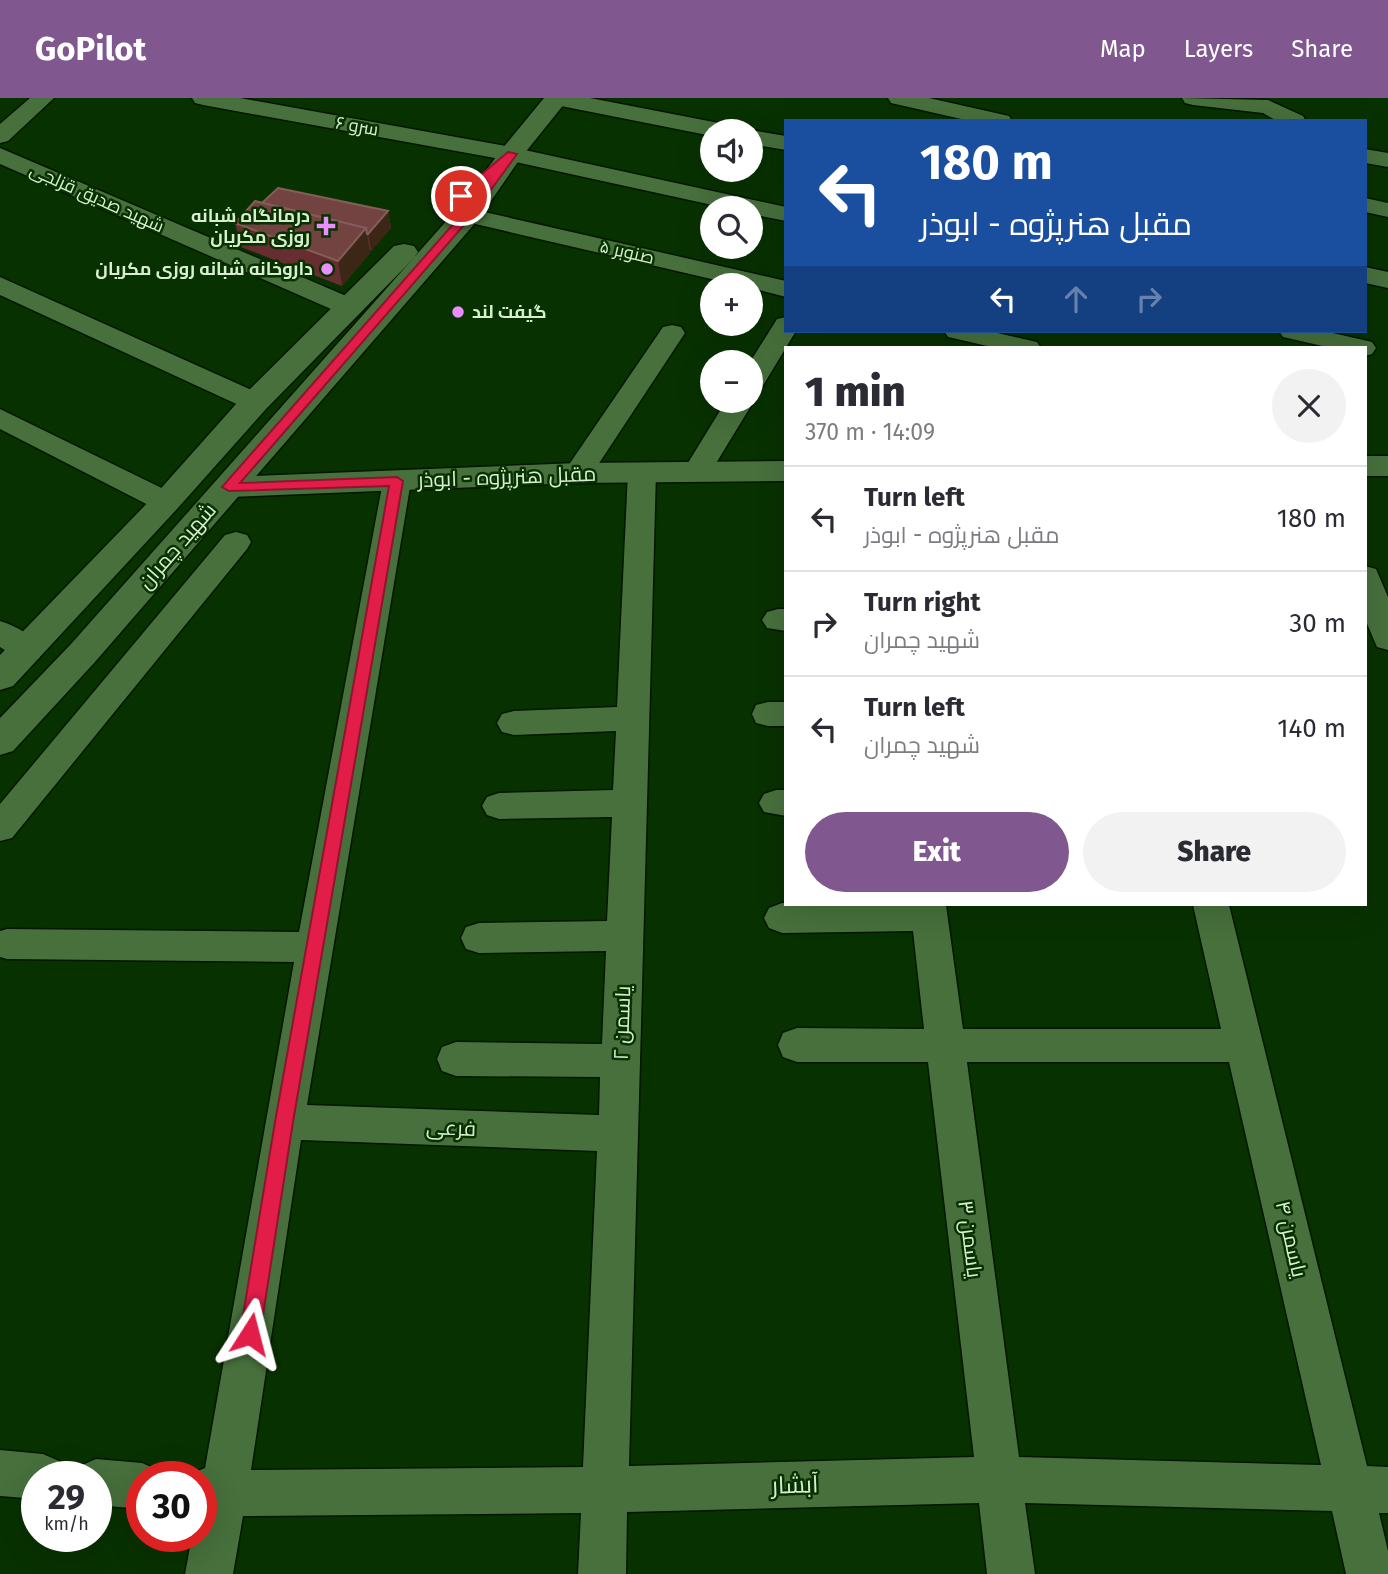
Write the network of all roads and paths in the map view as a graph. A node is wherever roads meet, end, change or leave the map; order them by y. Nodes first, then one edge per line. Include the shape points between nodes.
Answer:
1 (43, 98) edge
2 (203, 98) edge
3 (557, 98) edge
4 (1193, 98) edge
5 (909, 99) edge
6 (1270, 103) edge
7 (903, 119) edge
8 (993, 119) edge
9 (1292, 119) edge
10 (700, 126) edge
11 (0, 136) edge
12 (763, 139) edge
13 (784, 144) edge
14 (511, 154) junction
15 (0, 155) edge
16 (1367, 156) edge
17 (1388, 159) edge
18 (1367, 205) edge
19 (1388, 210) edge
20 (784, 214) edge
21 (467, 215) junction
22 (1367, 275) edge
23 (1388, 280) edge
24 (0, 285) edge
25 (784, 289) edge
26 (349, 307) junction
27 (784, 328) edge
28 (672, 333) dead end
29 (965, 333) edge
30 (1300, 333) edge
31 (1020, 346) edge
32 (1352, 346) edge
33 (1367, 350) edge
34 (1388, 354) edge
35 (763, 363) edge
36 (255, 402) junction
37 (732, 413) edge
38 (0, 418) edge
39 (1367, 466) edge
40 (1388, 466) edge
41 (696, 471) junction
42 (784, 471) edge
43 (642, 472) junction
44 (578, 473) junction
45 (397, 481) junction
46 (229, 487) junction
47 (166, 502) junction
48 (236, 542) dead end
49 (1367, 581) edge
50 (0, 632) edge
51 (1388, 639) edge
52 (27, 650) junction
53 (0, 677) edge
54 (633, 718) junction
55 (514, 723) dead end
56 (0, 741) edge
57 (630, 803) junction
58 (499, 806) dead end
59 (0, 828) edge
60 (1212, 906) edge
61 (929, 910) edge
62 (782, 918) dead end
63 (625, 936) junction
64 (479, 938) dead end
65 (6, 944) dead end
66 (316, 947) junction
67 (797, 1045) dead end
68 (946, 1046) junction
69 (1245, 1046) junction
70 (456, 1059) dead end
71 (621, 1061) junction
72 (284, 1122) junction
73 (618, 1133) junction
74 (217, 1471) edge
75 (0, 1473) edge
76 (21, 1475) edge
77 (999, 1479) junction
78 (605, 1490) junction
79 (1369, 1490) edge
80 (217, 1492) edge
81 (210, 1552) edge
82 (209, 1574) edge
83 (602, 1574) edge
84 (1011, 1574) edge
85 (1370, 1574) edge

1 - 11 street
2 - 14 street, سرو ۶
3 - 10 street
3 - 14 main road, شهید چمران
4 - 6 street
5 - 7 street
5 - 8 street
6 - 9 street
12 - 13 street
14 - 20 street, سرو ۶
14 - 21 main road, شهید چمران
14 - 26 main road, شهید چمران via 445,210
15 - 26 street, شهید صدیق قزلجی
16 - 17 street
18 - 19 street
21 - 25 street, صنوبر ۵
21 - 46 main road, شهید چمران
22 - 23 street
24 - 36 street
26 - 36 main road, شهید چمران
27 - 35 street
28 - 44 street
29 - 31 street
30 - 32 street
33 - 34 street
36 - 47 main road, شهید چمران
37 - 41 street
38 - 47 street
39 - 40 main road
41 - 42 main road, مقبل هنرپژوه - ابوذر
41 - 43 main road, مقبل هنرپژوه - ابوذر
43 - 44 main road, مقبل هنرپژوه - ابوذر
43 - 54 street, یاسمن ۲
44 - 45 main road, مقبل هنرپژوه - ابوذر
45 - 46 main road, مقبل هنرپژوه - ابوذر
45 - 66 street
46 - 56 main road, شهید چمران
47 - 52 main road, شهید چمران
48 - 59 street
49 - 51 street
50 - 52 street
52 - 53 main road, شهید چمران
54 - 55 street
54 - 57 street, یاسمن ۲
57 - 58 street
57 - 63 street, یاسمن ۲
60 - 69 street, یاسمن ۴
61 - 62 street
61 - 68 street, یاسمن ۳
63 - 64 street
63 - 71 street, یاسمن ۲
65 - 66 street
66 - 72 street
67 - 68 street
68 - 69 street
68 - 77 street, یاسمن ۳
69 - 79 street, یاسمن ۴
70 - 71 street
71 - 73 street, یاسمن ۲
72 - 73 street, فرعی
72 - 74 street
73 - 78 street, یاسمن ۲
75 - 76 street
77 - 78 street, آبشار
77 - 79 street, آبشار
77 - 84 street, یاسمن ۳
78 - 80 street, آبشار
78 - 83 street, یاسمن ۲
79 - 85 street, یاسمن ۴
81 - 82 street

